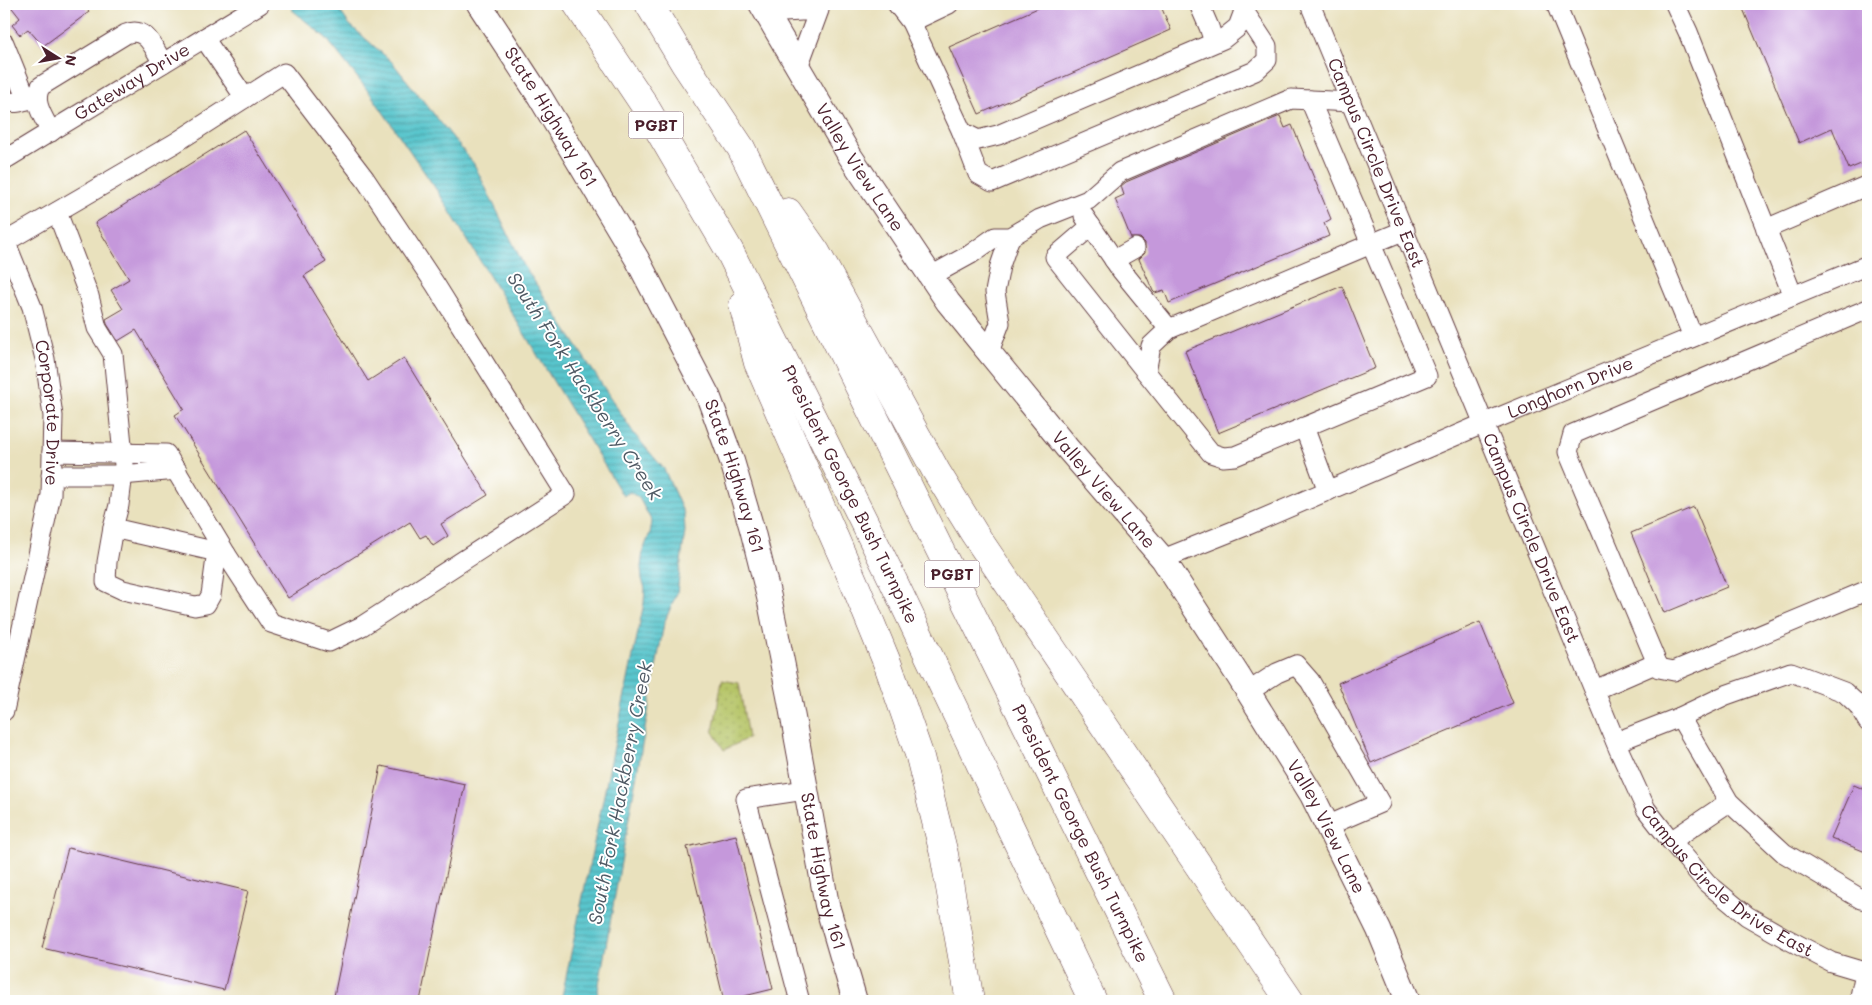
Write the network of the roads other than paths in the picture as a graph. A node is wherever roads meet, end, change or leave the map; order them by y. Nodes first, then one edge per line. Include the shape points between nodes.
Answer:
1 (260, 4) edge
2 (478, 4) edge
3 (577, 4) edge
4 (649, 4) edge
5 (897, 4) edge
6 (949, 4) edge
7 (1199, 4) edge
8 (1310, 4) edge
9 (1556, 4) edge
10 (1675, 4) edge
11 (824, 7) edge
12 (1243, 7) edge
13 (763, 8) edge
14 (911, 22) junction
15 (204, 38) junction
16 (1214, 42) junction
17 (4, 43) edge
18 (163, 63) junction
19 (798, 67) junction
20 (32, 98) junction
21 (245, 98) junction
22 (4, 100) edge
23 (1310, 100) junction
24 (1351, 102) junction
25 (51, 132) junction
26 (962, 132) junction
27 (741, 148) junction
28 (4, 160) edge
29 (1868, 185) edge
30 (1076, 204) junction
31 (57, 212) junction
32 (1091, 226) junction
33 (1766, 229) junction
34 (1405, 230) junction
35 (1010, 237) junction
36 (5, 240) edge
37 (1371, 244) junction
38 (1135, 248) dead end
39 (729, 250) junction
40 (1114, 260) junction
41 (1868, 265) edge
42 (931, 276) junction
43 (1793, 296) junction
44 (1868, 309) edge
45 (1168, 328) junction
46 (1693, 337) junction
47 (989, 352) junction
48 (1146, 372) junction
49 (1485, 423) junction
50 (1304, 427) junction
51 (52, 452) junction
52 (123, 454) junction
53 (177, 470) junction
54 (52, 475) junction
55 (122, 475) junction
56 (1328, 491) junction
57 (113, 528) junction
58 (222, 552) junction
59 (1163, 559) junction
60 (1868, 590) edge
61 (1657, 663) junction
62 (1594, 690) junction
63 (1248, 692) junction
64 (4, 711) edge
65 (1680, 717) junction
66 (1868, 722) edge
67 (1616, 742) junction
68 (805, 790) junction
69 (1729, 802) junction
70 (1327, 826) junction
71 (1670, 841) junction
72 (1868, 900) edge
73 (1867, 973) edge
74 (796, 1000) edge
75 (855, 1001) edge
76 (970, 1001) edge
77 (1093, 1001) edge
78 (1163, 1001) edge
79 (1290, 1001) edge
80 (1408, 1001) edge
81 (1859, 1001) edge

1 - 15 street, Gateway Drive
2 - 68 main road, State Highway 161 via 540,97 637,259 709,398 732,461 756,546
3 - 39 highway, President George Bush Turnpike / PGBT via 643,103
4 - 27 highway, President George Bush Turnpike / PGBT
5 - 14 street
6 - 14 street
7 - 16 street
8 - 24 street, Campus Circle Drive East
9 - 46 street
10 - 33 street
11 - 13 street
11 - 19 street
12 - 16 street via 1238,27
12 - 26 street via 1267,46 1267,60 1255,71 992,182 978,174
13 - 19 main road, Valley View Lane
14 - 26 street
15 - 18 street, Gateway Drive
15 - 21 street
16 - 26 street via 998,135 978,140
17 - 20 street
18 - 20 street via 146,36 131,31 42,86
18 - 25 street, Gateway Drive
19 - 42 main road, Valley View Lane via 850,156
20 - 22 street via 12,104
20 - 25 street
21 - 31 street
21 - 58 street via 284,73 365,179 435,284 566,494 362,626 329,642 271,623
23 - 24 street
23 - 30 street via 1291,99 1120,172 1088,200
23 - 37 street
24 - 34 street, Campus Circle Drive East
25 - 28 street, Gateway Drive
27 - 78 highway, President George Bush Turnpike / PGBT
27 - 79 highway via 816,252 936,471 974,533
29 - 33 street
30 - 32 street
30 - 35 street via 1040,219
31 - 36 street
31 - 52 street via 89,296 97,328 113,354
32 - 40 street
32 - 48 street via 1055,256
33 - 43 street
34 - 37 street
34 - 49 street, Campus Circle Drive East
35 - 42 street via 995,237
35 - 47 street via 995,292 1000,323
36 - 51 street, Corporate Drive via 32,307 45,359 53,416
37 - 45 street
37 - 50 street via 1427,376
38 - 40 street
39 - 76 highway via 758,363 860,595 920,757 944,854
39 - 77 highway, President George Bush Turnpike / PGBT via 888,570
40 - 45 street
41 - 43 street, Longhorn Drive
42 - 47 main road, Valley View Lane
43 - 46 street, Longhorn Drive
44 - 61 street via 1573,434 1568,452
45 - 48 street via 1151,346
46 - 49 street, Longhorn Drive
47 - 59 main road, Valley View Lane
48 - 50 street via 1211,453 1224,458
49 - 56 street, Longhorn Drive
49 - 62 street, Campus Circle Drive East
50 - 56 street
51 - 52 street
51 - 54 street, Corporate Drive
52 - 53 street via 166,454
52 - 55 street
53 - 55 street
53 - 58 street
54 - 55 street
54 - 64 street, Corporate Drive via 51,494
55 - 57 street
56 - 59 street, Longhorn Drive
57 - 58 street
57 - 58 street via 106,582 123,590 195,606 206,604 211,595
59 - 63 main road, Valley View Lane
60 - 61 street via 1674,671 1659,668
61 - 62 street
62 - 67 street, Campus Circle Drive East
63 - 70 main road, Valley View Lane via 1312,795
63 - 70 street via 1296,665 1310,681 1380,802
65 - 66 street via 1726,695 1791,672 1844,692 1858,705
65 - 67 street
65 - 69 street
67 - 71 street, Campus Circle Drive East via 1646,808
68 - 74 street via 746,799
68 - 75 main road, State Highway 161 via 826,905
69 - 71 street
69 - 72 street via 1784,853 1861,899
70 - 80 main road, Valley View Lane via 1379,930
71 - 73 street, Campus Circle Drive East via 1707,883 1747,916 1831,962
73 - 81 street

